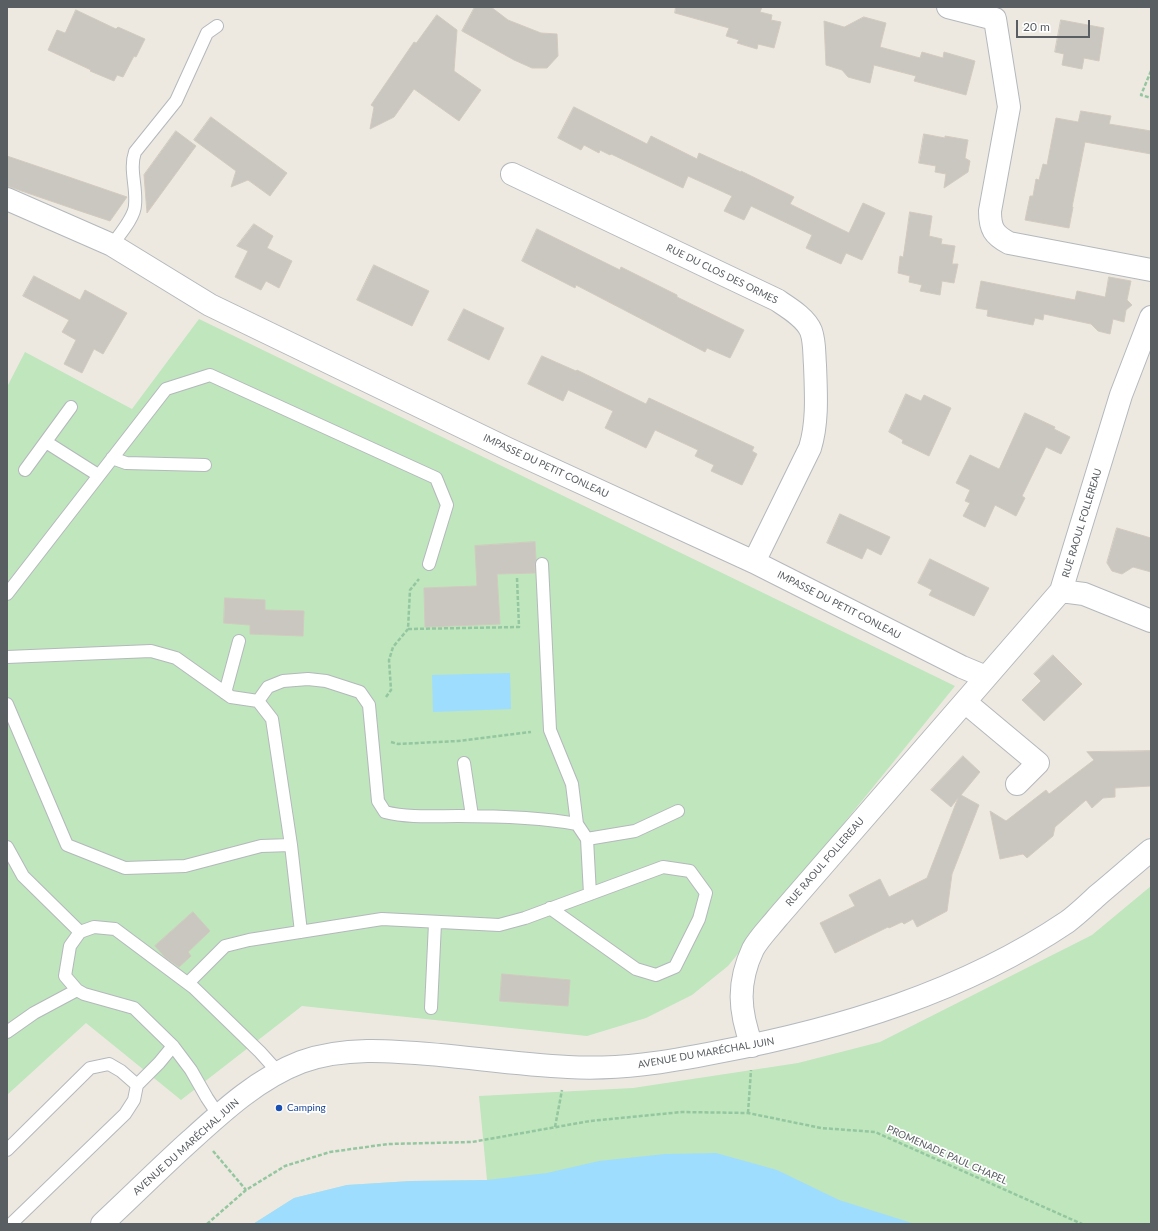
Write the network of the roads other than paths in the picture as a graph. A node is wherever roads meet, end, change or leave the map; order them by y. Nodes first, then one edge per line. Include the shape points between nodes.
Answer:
1 (948, 7) edge
2 (1000, 13) edge
3 (217, 26) dead end
4 (512, 174) dead end
5 (7, 199) edge
6 (112, 245) junction
7 (1151, 270) edge
8 (1151, 317) edge
9 (71, 407) dead end
10 (46, 442) junction
11 (112, 458) junction
12 (205, 465) dead end
13 (25, 470) dead end
14 (98, 475) junction
15 (754, 562) junction
16 (429, 564) road end
17 (542, 564) dead end
18 (1061, 591) junction
19 (7, 594) edge
20 (1151, 621) edge
21 (239, 641) dead end
22 (7, 657) edge
23 (986, 677) junction
24 (225, 693) junction
25 (258, 701) junction
26 (965, 702) junction
27 (7, 704) edge
28 (464, 763) dead end
29 (1017, 784) dead end
30 (678, 811) dead end
31 (472, 816) junction
32 (578, 824) junction
33 (587, 839) junction
34 (292, 845) junction
35 (7, 847) edge
36 (1151, 850) edge
37 (590, 894) junction
38 (550, 908) junction
39 (435, 923) junction
40 (80, 932) junction
41 (301, 932) junction
42 (188, 983) junction
43 (77, 990) junction
44 (431, 1008) dead end
45 (7, 1032) edge
46 (173, 1046) junction
47 (752, 1046) junction
48 (278, 1072) junction
49 (137, 1085) junction
50 (218, 1116) junction
51 (7, 1150) edge
52 (11, 1224) edge
53 (102, 1224) edge

1 - 2 street
2 - 7 street via 1009,107 990,211 992,228 998,238 1009,243
3 - 6 lane via 207,33 176,101 135,152 132,160 136,206
4 - 15 street, RUE DU CLOS DES ORMES via 777,300 804,321 811,331 816,378 814,435
5 - 6 street, IMPASSE DU PETIT CONLEAU
6 - 15 street, IMPASSE DU PETIT CONLEAU via 210,305 508,449
8 - 18 street, RUE RAOUL FOLLEREAU via 1120,395
9 - 10 lane
10 - 13 lane
10 - 14 lane
11 - 12 lane via 126,463
11 - 14 lane
11 - 16 lane via 166,389 210,375 436,478 447,505
14 - 19 lane
15 - 23 street, IMPASSE DU PETIT CONLEAU
17 - 32 lane via 550,730 572,784
18 - 20 street via 1084,594
18 - 23 street, RUE RAOUL FOLLEREAU
21 - 24 lane
22 - 24 lane via 151,651 176,658
23 - 26 street, RUE RAOUL FOLLEREAU
24 - 25 lane via 231,697
25 - 31 lane via 268,687 283,681 326,681 360,692 369,705 378,801 385,812 398,816
25 - 34 lane via 272,719
26 - 29 street via 1038,763
26 - 47 street, RUE RAOUL FOLLEREAU via 754,948 742,979 746,1030
27 - 34 lane via 67,845 125,868 185,866 261,846
28 - 31 lane
30 - 33 lane via 635,831
31 - 32 lane via 557,820
32 - 33 lane
33 - 37 lane
34 - 41 lane
35 - 40 lane via 23,876
36 - 47 street, AVENUE DU MARÉCHAL JUIN via 1070,920 1004,960 956,982 833,1026
37 - 38 lane
37 - 38 lane via 663,867 690,871 706,893 700,919 675,967 656,975 636,969
38 - 39 lane via 499,925
39 - 41 lane via 382,919
39 - 44 lane
40 - 42 lane via 94,927 116,930
40 - 43 lane via 70,946 65,976
41 - 42 lane via 225,946
42 - 48 lane
43 - 45 lane via 34,1013
43 - 46 lane via 134,1008
46 - 49 lane
46 - 50 lane via 191,1070
47 - 48 street, AVENUE DU MARÉCHAL JUIN via 702,1056 603,1068 375,1050 321,1057
48 - 50 street, AVENUE DU MARÉCHAL JUIN
49 - 51 lane via 108,1064 90,1068
49 - 52 lane via 134,1100 126,1114
50 - 53 street, AVENUE DU MARÉCHAL JUIN

